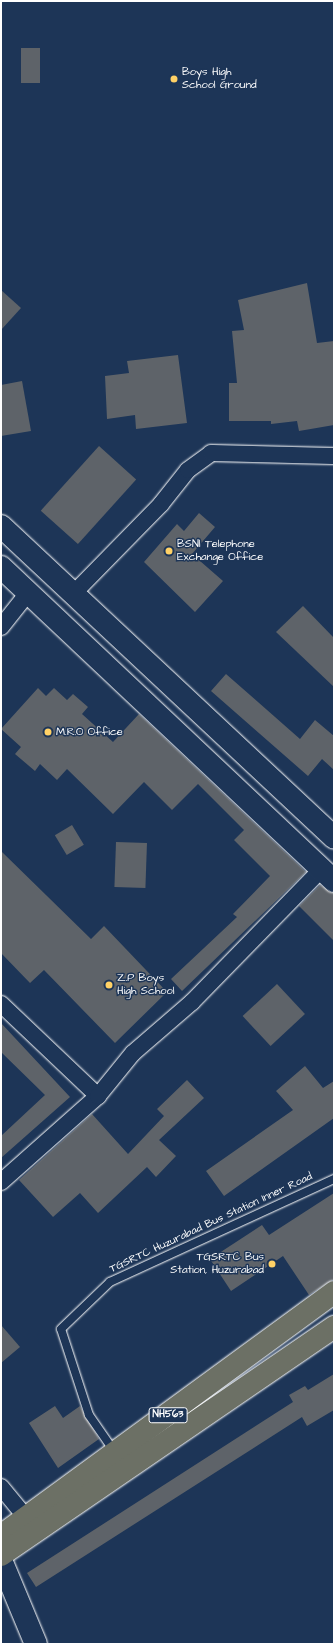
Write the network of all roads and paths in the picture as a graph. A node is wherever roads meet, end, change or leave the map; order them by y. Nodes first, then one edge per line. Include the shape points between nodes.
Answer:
1 (334, 456) edge
2 (1, 526) edge
3 (1, 567) edge
4 (28, 593) junction
5 (73, 594) junction
6 (1, 627) edge
7 (155, 671) junction
8 (135, 693) junction
9 (334, 838) edge
10 (328, 875) edge
11 (1, 1004) edge
12 (98, 1096) junction
13 (334, 1179) edge
14 (1, 1182) edge
15 (334, 1292) edge
16 (334, 1327) edge
17 (116, 1454) junction
18 (1, 1487) edge
19 (32, 1525) junction
20 (1, 1536) edge
21 (1, 1555) edge
22 (1, 1560) edge
23 (36, 1644) edge

1 - 5 street via 211,453 188,470 161,504
2 - 5 main road
3 - 4 main road
4 - 6 street
4 - 8 main road
5 - 7 main road
7 - 8 main road
7 - 9 main road
8 - 10 main road
10 - 12 street via 192,1002 133,1053
11 - 12 street
12 - 14 street
13 - 17 lane, TGSRTC Huzurabad Bus Station Inner Road via 110,1282 61,1329 89,1416
15 - 17 highway, NH563
16 - 19 highway, NH563
17 - 19 highway, NH563
18 - 19 street
19 - 20 highway, NH563
19 - 21 highway, NH563
22 - 23 main road

